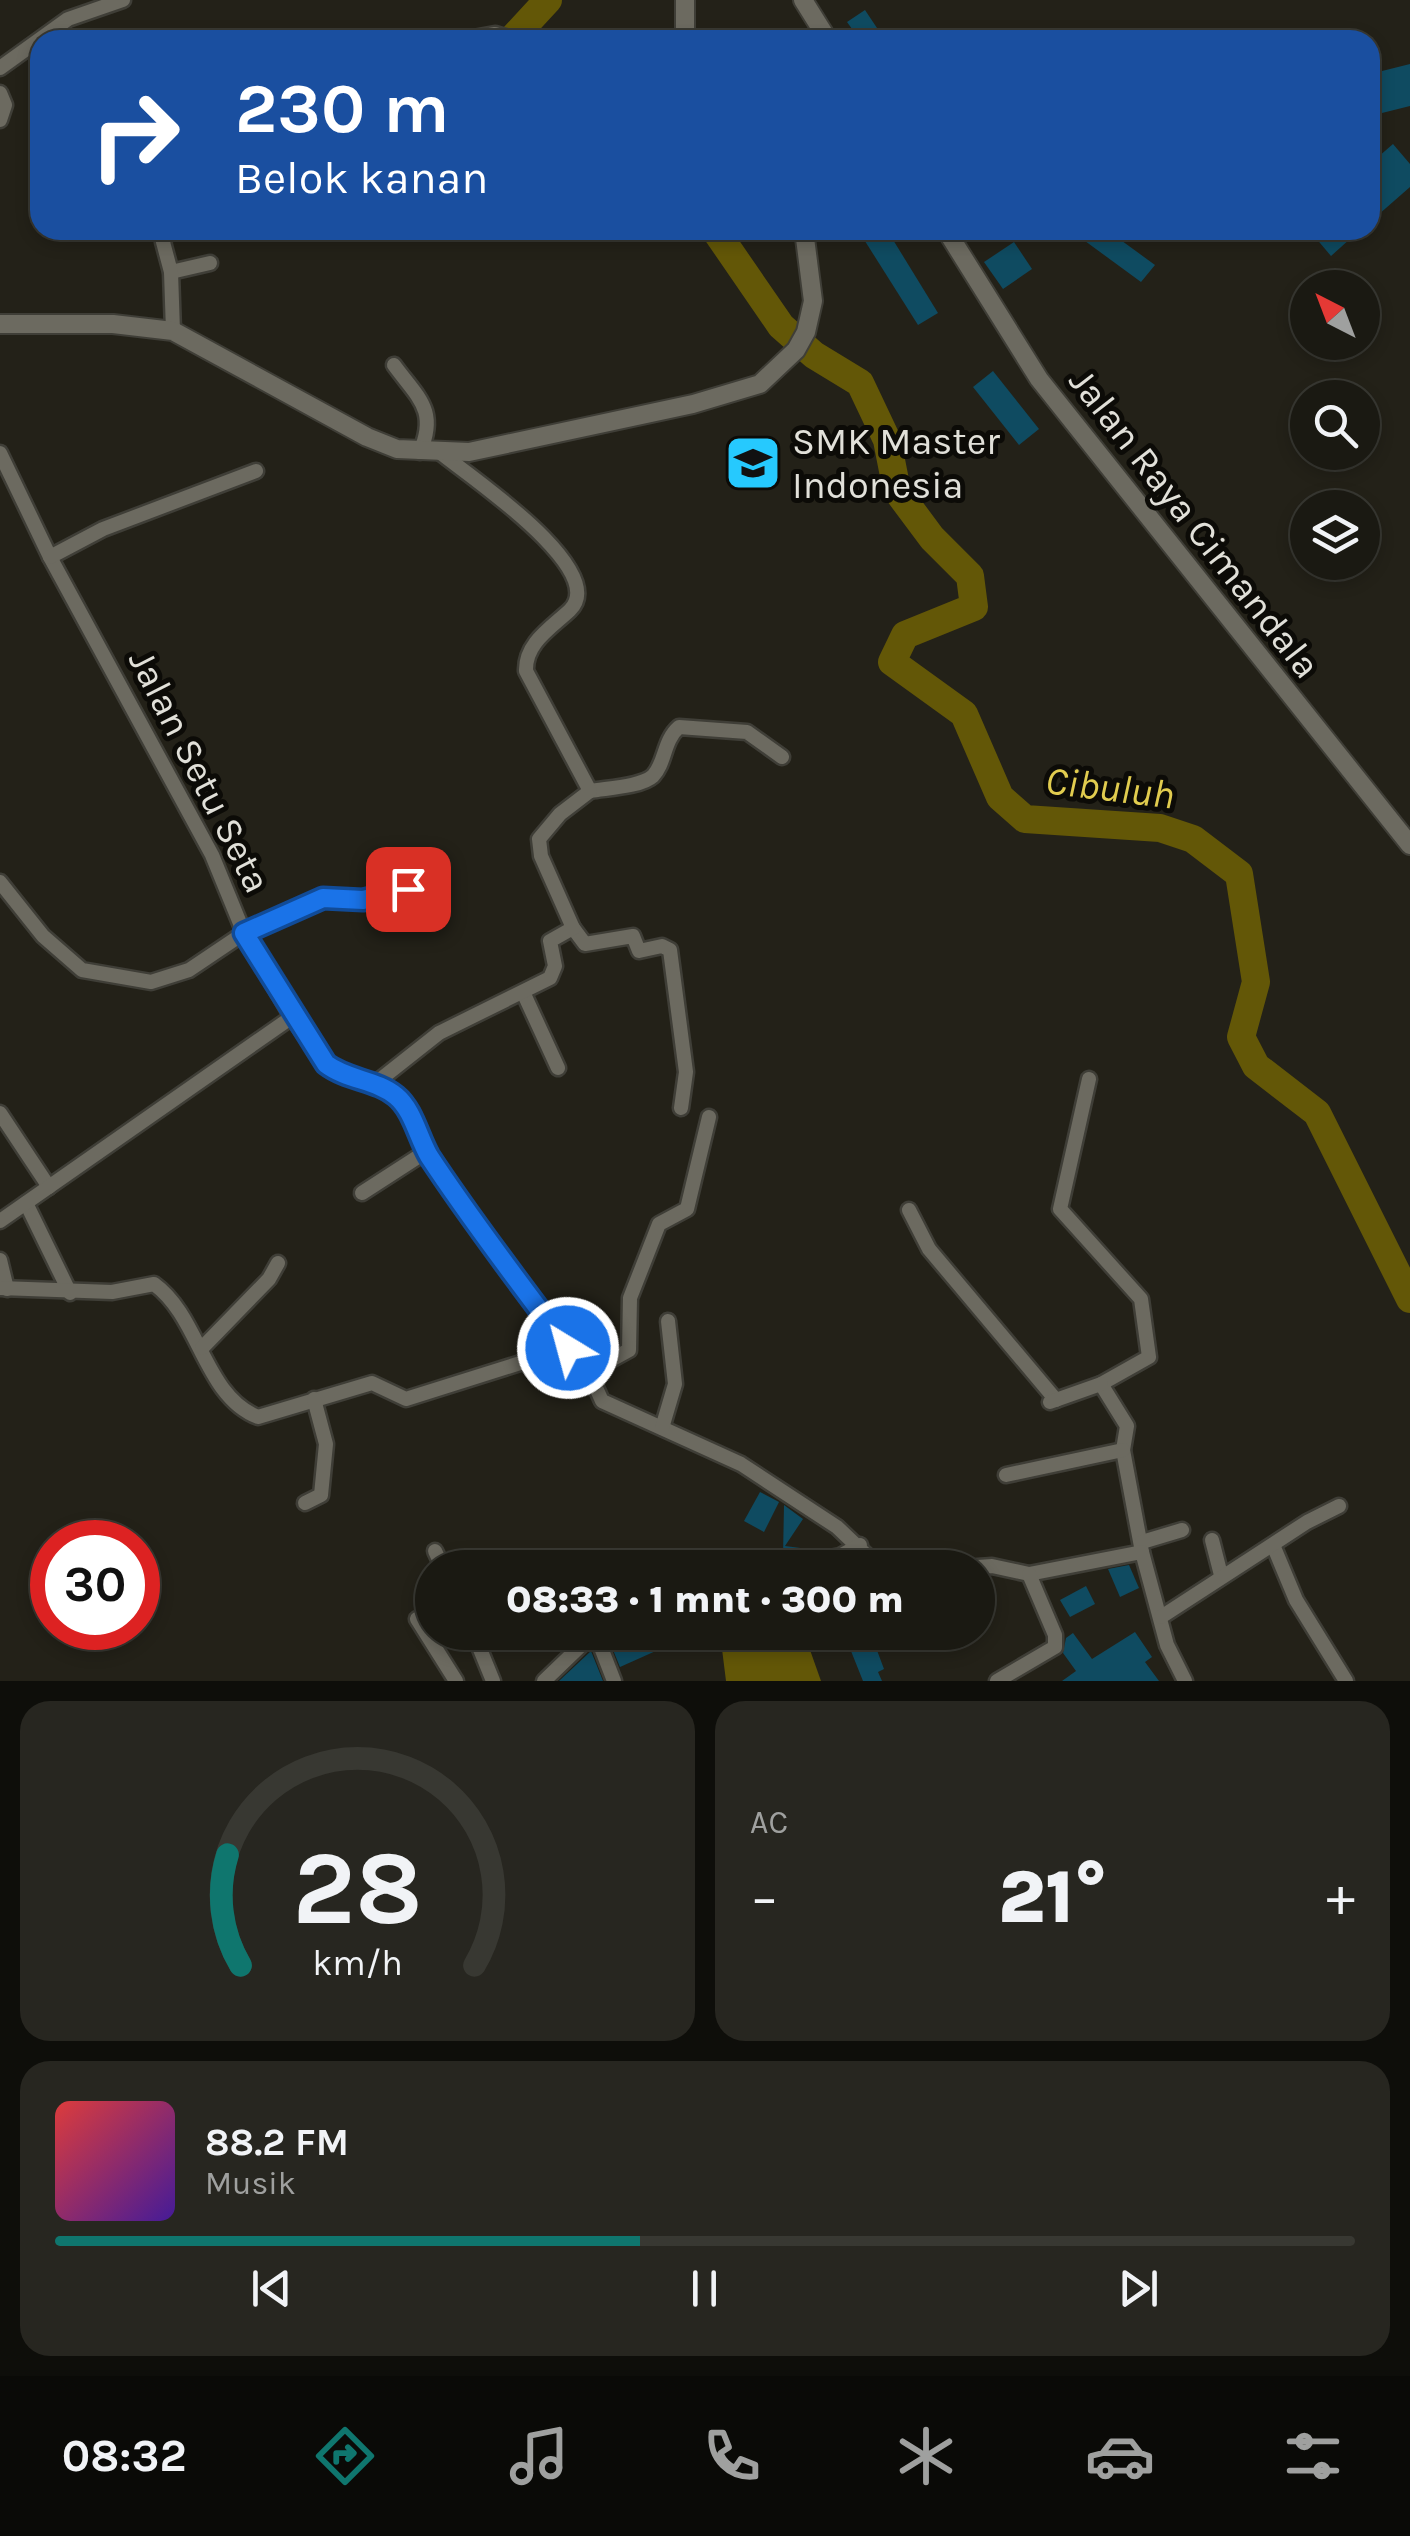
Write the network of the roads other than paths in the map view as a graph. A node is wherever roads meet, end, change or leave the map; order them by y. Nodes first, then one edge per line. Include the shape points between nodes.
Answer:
1 (122, 0) edge
2 (686, 0) edge
3 (803, 0) edge
4 (53, 30) edge
5 (685, 30) edge
6 (822, 30) edge
7 (30, 46) edge
8 (0, 68) edge
9 (0, 93) edge
10 (0, 120) edge
11 (165, 240) edge
12 (805, 240) edge
13 (952, 240) edge
14 (210, 264) dead end
15 (171, 272) junction
16 (0, 324) edge
17 (173, 331) junction
18 (394, 365) dead end
19 (420, 452) junction
20 (0, 453) edge
21 (442, 454) junction
22 (256, 471) dead end
23 (50, 557) junction
24 (782, 757) dead end
25 (590, 791) junction
26 (1410, 844) edge
27 (0, 882) edge
28 (408, 889) dead end
29 (573, 928) junction
30 (244, 933) junction
31 (524, 992) junction
32 (292, 1016) junction
33 (558, 1068) dead end
34 (1089, 1079) dead end
35 (372, 1086) junction
36 (681, 1108) dead end
37 (0, 1113) edge
38 (709, 1117) dead end
39 (426, 1151) junction
40 (48, 1187) junction
41 (362, 1192) dead end
42 (26, 1203) junction
43 (908, 1210) dead end
44 (0, 1222) edge
45 (31, 1233) dead end
46 (0, 1260) edge
47 (278, 1263) dead end
48 (4, 1289) edge
49 (66, 1293) junction
50 (668, 1322) dead end
51 (202, 1348) junction
52 (568, 1348) junction
53 (589, 1372) junction
54 (1101, 1384) junction
55 (314, 1398) junction
56 (662, 1428) junction
57 (1123, 1450) junction
58 (1006, 1475) dead end
59 (304, 1503) dead end
60 (1339, 1506) dead end
61 (1182, 1530) dead end
62 (1212, 1540) dead end
63 (860, 1545) junction
64 (1273, 1545) junction
65 (1142, 1547) junction
66 (851, 1550) edge
67 (864, 1550) edge
68 (995, 1567) edge
69 (1029, 1574) junction
70 (1221, 1575) junction
71 (1161, 1617) junction
72 (436, 1650) edge
73 (480, 1650) edge
74 (456, 1681) edge
75 (493, 1681) edge
76 (544, 1681) edge
77 (614, 1681) edge
78 (997, 1681) edge
79 (1185, 1681) edge
80 (1346, 1681) edge

1 - 4 street
2 - 5 street
3 - 6 street
7 - 8 street
9 - 10 street
11 - 15 street
12 - 21 street via 813,301 806,332 768,378 742,392
13 - 26 street, Jalan Raya Cimandala via 1039,379
14 - 15 street
15 - 17 street
16 - 17 street
17 - 19 street via 366,437
18 - 19 street via 429,414
19 - 21 street
20 - 23 street, Jalan Setu Seta
21 - 25 street via 524,520 578,578 575,605 534,643 526,661
22 - 23 street via 103,529
23 - 30 street, Jalan Setu Seta via 212,855
24 - 25 street via 747,732 679,727 648,779
25 - 29 street via 539,840
27 - 30 street via 43,936 82,970 120,979 151,982 189,970
28 - 30 street via 363,900 323,898
29 - 31 street via 550,942 550,978
29 - 36 street via 585,944 633,936 638,951 670,950 686,1072
30 - 32 street, Jalan Setu Seta
31 - 33 street
31 - 35 street via 439,1033
32 - 35 street, Jalan Setu Seta via 326,1064
32 - 40 street
34 - 54 street via 1061,1215 1135,1289 1150,1352
35 - 39 street, Jalan Setu Seta via 403,1103
37 - 40 street
38 - 53 street via 687,1209 659,1224 630,1298 629,1350
39 - 41 street
39 - 52 street, Jalan Setu Seta
40 - 42 street
42 - 44 street
42 - 49 street
43 - 54 street via 929,1249 1052,1401
45 - 49 street
46 - 48 street
47 - 51 street
48 - 49 street
49 - 51 street via 154,1284
50 - 56 street via 674,1384
51 - 55 street via 232,1400 248,1414 268,1416
52 - 53 street, Jalan Setu Seta
52 - 55 street via 406,1399 372,1383
53 - 56 street, Jalan Setu Seta via 602,1401
54 - 57 street via 1125,1419
55 - 59 street via 326,1444 321,1495
56 - 63 street, Jalan Setu Seta via 741,1464
57 - 58 street
57 - 65 street
60 - 64 street
61 - 65 street
62 - 70 street
63 - 66 street
63 - 67 street, Jalan Setu Seta
64 - 70 street
64 - 80 street
65 - 69 street
65 - 71 street
68 - 69 street
69 - 78 street via 1055,1647
70 - 71 street
71 - 79 street via 1166,1645
72 - 74 street
73 - 75 street
76 - 77 street via 594,1632

